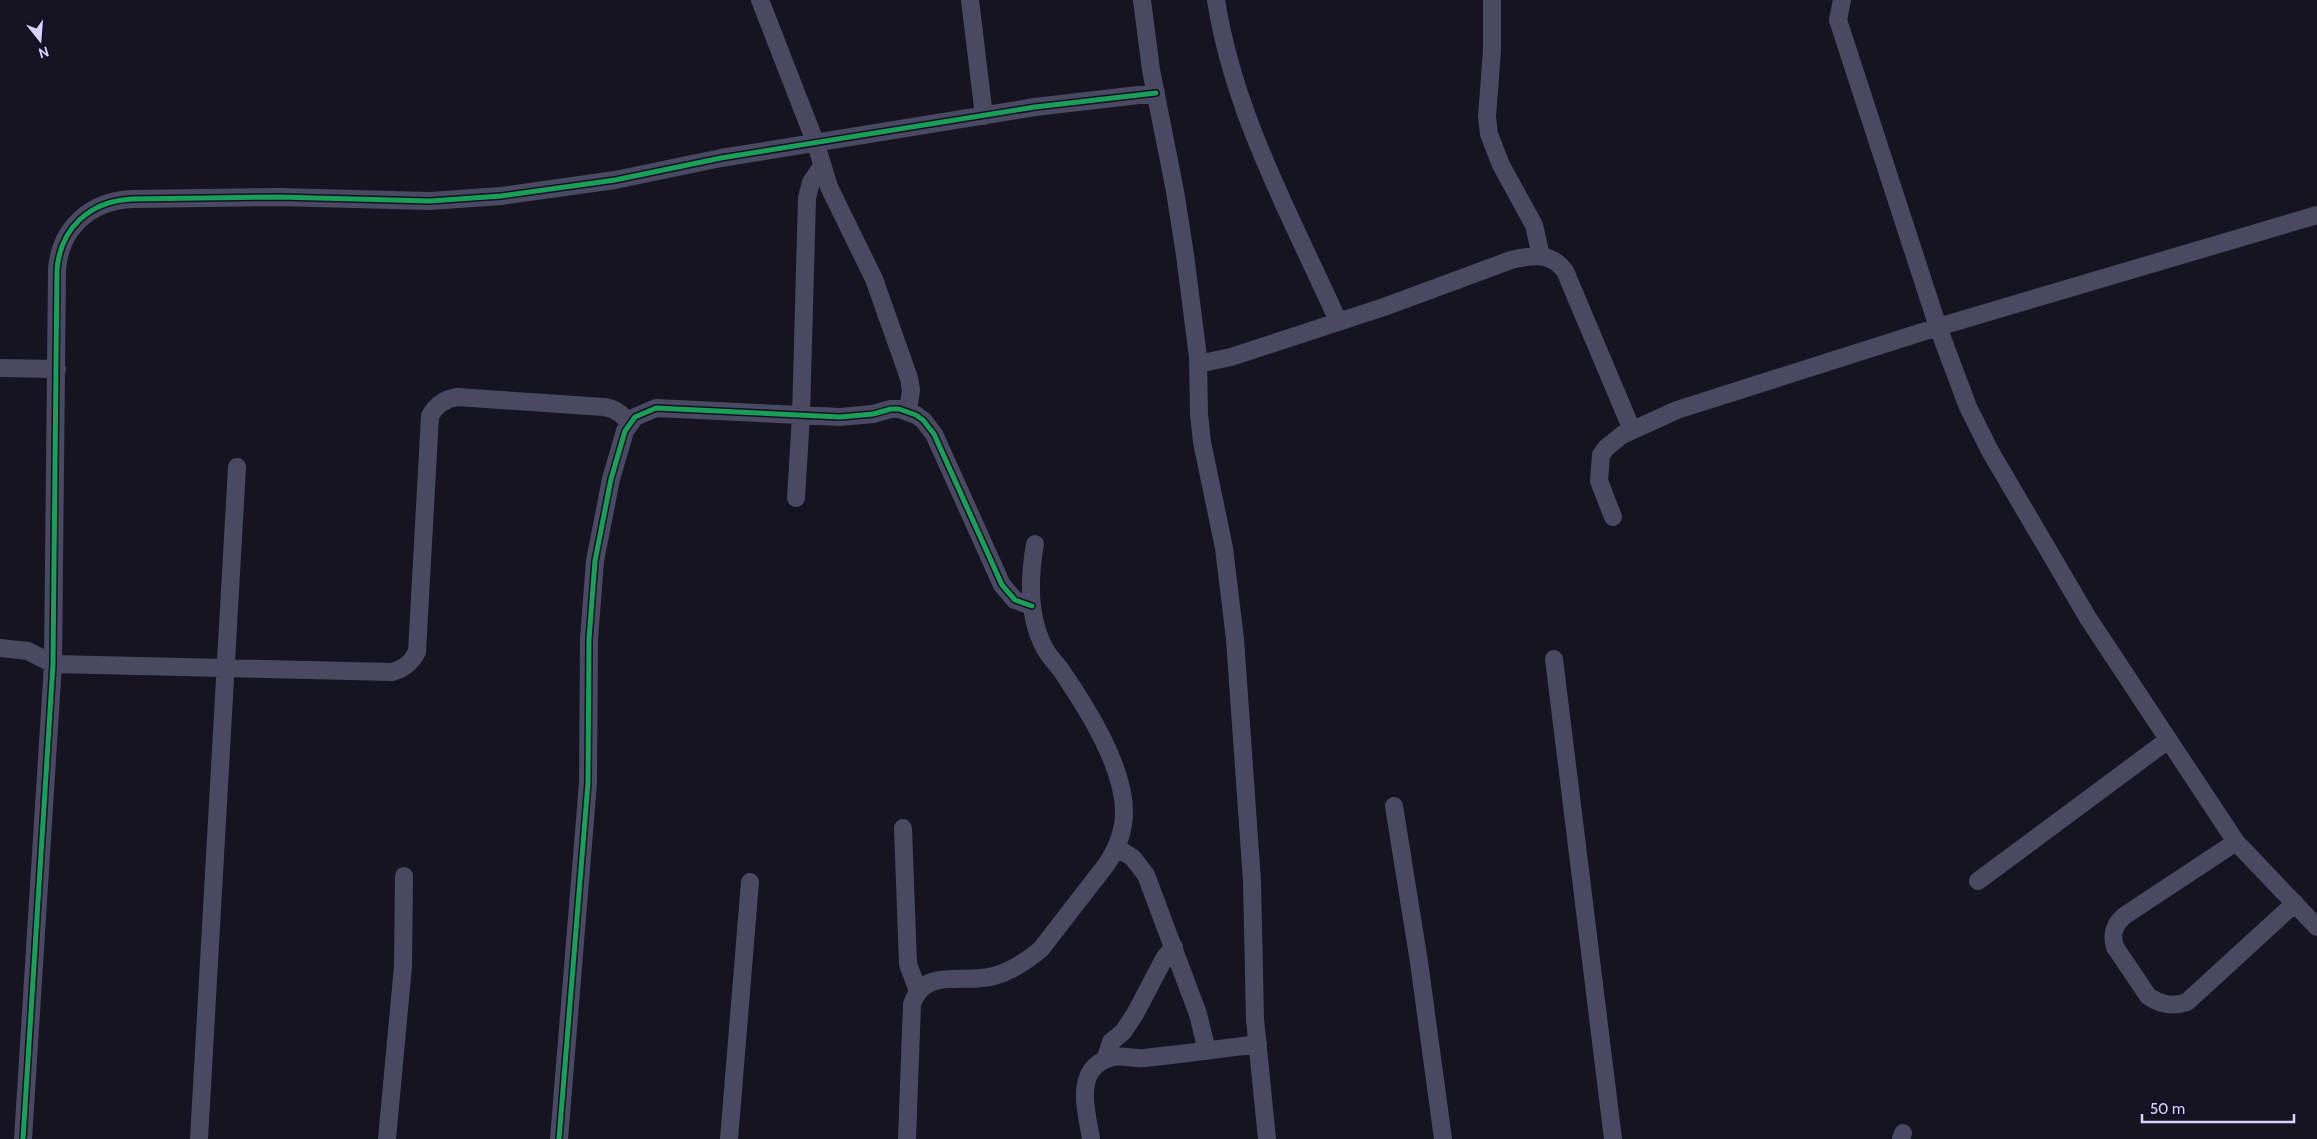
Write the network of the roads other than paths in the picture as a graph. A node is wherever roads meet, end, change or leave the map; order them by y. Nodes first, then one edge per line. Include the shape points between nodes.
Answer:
1 (760, 0) edge
2 (970, 0) edge
3 (1142, 0) edge
4 (1216, 0) edge
5 (1492, 0) edge
6 (1842, 0) edge
7 (1156, 93) junction
8 (984, 116) junction
9 (816, 144) junction
10 (822, 166) junction
11 (2317, 215) edge
12 (1541, 256) junction
13 (1338, 321) junction
14 (1938, 327) junction
15 (1198, 364) junction
16 (0, 368) edge
17 (57, 369) junction
18 (908, 411) junction
19 (801, 416) junction
20 (629, 424) junction
21 (1635, 429) junction
22 (237, 467) dead end
23 (796, 498) dead end
24 (1613, 517) dead end
25 (1035, 544) dead end
26 (1032, 606) junction
27 (0, 648) edge
28 (1554, 659) dead end
29 (53, 664) junction
30 (226, 669) junction
31 (2168, 740) junction
32 (1394, 806) dead end
33 (903, 828) dead end
34 (2236, 842) junction
35 (1116, 847) junction
36 (404, 876) dead end
37 (1978, 881) dead end
38 (750, 882) dead end
39 (2295, 902) junction
40 (2316, 923) edge
41 (1174, 947) junction
42 (918, 991) junction
43 (1258, 1044) junction
44 (1207, 1051) junction
45 (1105, 1060) junction
46 (23, 1139) edge
47 (199, 1139) edge
48 (387, 1139) edge
49 (559, 1139) edge
50 (729, 1139) edge
51 (907, 1139) edge
52 (1090, 1139) edge
53 (1267, 1139) edge
54 (1443, 1139) edge
55 (1613, 1139) edge

1 - 9 street
2 - 8 street
3 - 7 street
4 - 13 street via 1227,59 1242,108
5 - 12 street via 1489,134 1501,165 1534,225
6 - 14 street via 1838,20
7 - 8 street
7 - 15 street via 1186,255
8 - 9 street
9 - 10 street
9 - 17 street via 721,158 615,180 501,196 430,201 278,196 109,202 81,218 61,246 57,270
10 - 18 street via 838,208 874,279 909,378
10 - 19 street via 810,182 807,198
11 - 14 street
12 - 13 street via 1511,260 1429,292
12 - 21 street via 1554,259 1565,271
13 - 15 street via 1231,357
14 - 21 street via 1667,414
14 - 31 street via 1968,407 1990,451 2088,618
15 - 43 street via 1202,442 1224,548 1235,639 1252,881
16 - 17 street
17 - 29 street
18 - 19 street via 890,409 856,416
18 - 26 street via 924,420 934,434 1002,585 1015,600
19 - 20 street via 656,408 641,413
19 - 23 street
20 - 30 street via 621,414 604,407 458,397 442,402 430,416 417,652 411,662 392,672
20 - 49 street via 602,520 591,600 588,783
21 - 24 street via 1606,448 1599,464 1599,480
22 - 30 street
25 - 26 street
26 - 35 street via 1045,649 1094,724 1120,783 1124,812
27 - 29 street via 28,651
28 - 55 street
29 - 30 street
29 - 46 street
30 - 47 street
31 - 34 street
31 - 37 street
32 - 54 street
33 - 42 street via 908,964
34 - 39 street
34 - 39 street via 2124,916 2115,926 2115,947 2148,996 2170,1005 2187,1002
35 - 41 street via 1133,858 1146,875
35 - 42 street via 1106,865 1031,958 994,976 938,979
36 - 48 street via 403,966
38 - 50 street
39 - 40 street
41 - 44 street via 1198,1014
41 - 45 street via 1165,957 1136,1014 1112,1042
42 - 51 street via 912,1004
43 - 44 street
43 - 53 street
44 - 45 street
45 - 52 street via 1091,1071 1086,1080

